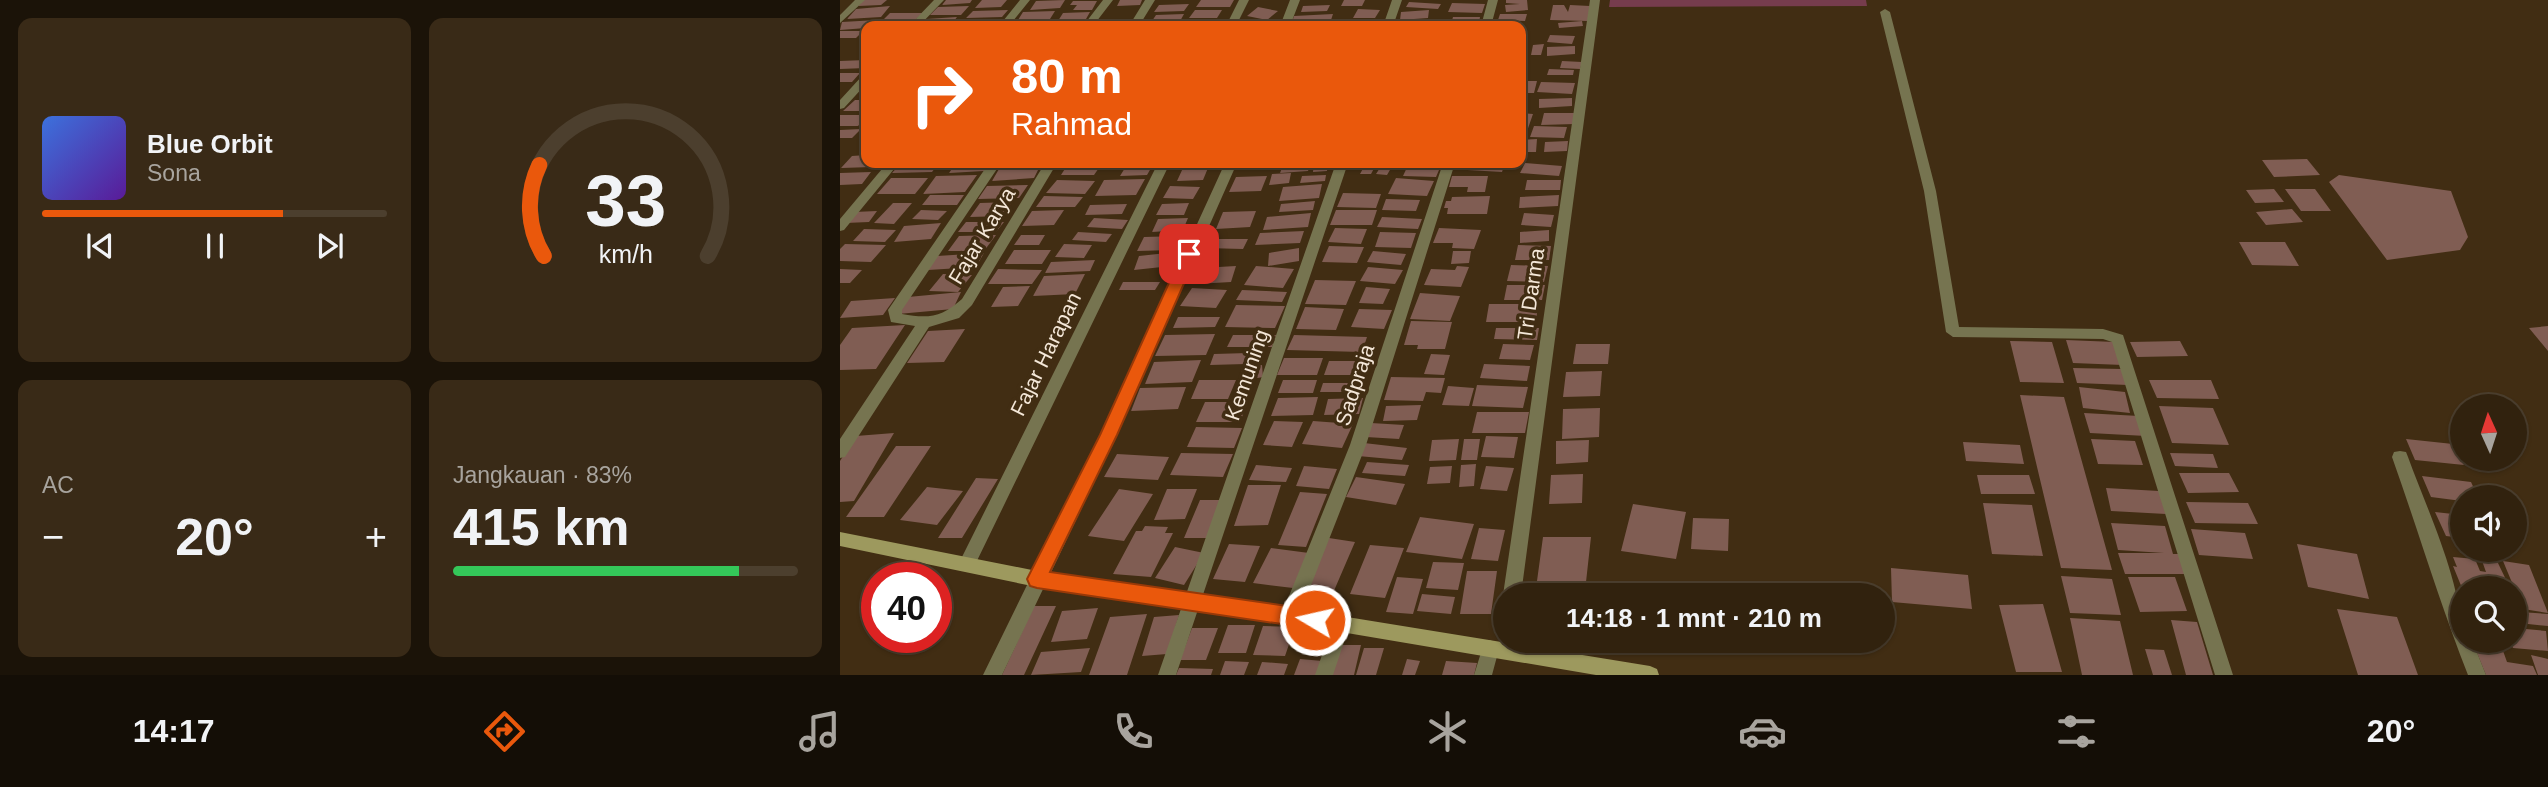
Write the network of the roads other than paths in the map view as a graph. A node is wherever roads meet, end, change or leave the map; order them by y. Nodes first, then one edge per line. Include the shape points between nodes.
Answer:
1 (860, 0) edge
2 (939, 0) edge
3 (1025, 0) edge
4 (1108, 0) edge
5 (1150, 0) edge
6 (1244, 0) edge
7 (1295, 0) edge
8 (1397, 0) edge
9 (1493, 0) edge
10 (1595, 0) edge
11 (1885, 12) dead end
12 (840, 20) edge
13 (919, 21) edge
14 (1008, 21) edge
15 (1092, 21) edge
16 (1137, 21) edge
17 (1234, 21) edge
18 (1286, 21) edge
19 (1390, 21) edge
20 (1487, 21) edge
21 (861, 83) edge
22 (840, 106) edge
23 (889, 168) edge
24 (992, 168) edge
25 (1048, 168) edge
26 (1162, 168) edge
27 (1229, 168) edge
28 (1340, 168) edge
29 (1447, 168) edge
30 (840, 227) edge
31 (925, 323) junction
32 (840, 452) edge
33 (2400, 457) dead end
34 (840, 539) edge
35 (967, 564) junction
36 (1037, 579) junction
37 (1514, 583) edge
38 (1193, 601) junction
39 (2450, 606) edge
40 (1290, 616) junction
41 (1341, 624) junction
42 (1493, 646) edge
43 (1496, 653) edge
44 (1528, 653) edge
45 (2468, 653) edge
46 (1617, 672) edge
47 (992, 675) edge
48 (1167, 675) edge
49 (1324, 675) edge
50 (1483, 675) edge
51 (1650, 675) edge
52 (2224, 675) edge
53 (2477, 675) edge

1 - 12 street
2 - 13 street
3 - 14 street
4 - 15 street
5 - 16 street
6 - 17 street
7 - 18 street
8 - 19 street
9 - 20 street
10 - 37 street, Tri Darma
11 - 52 street via 1930,191 1953,332 2103,334 2118,339
21 - 22 street
23 - 30 street
24 - 31 street via 895,310 897,318
25 - 31 street, Fajar Karya via 962,309
26 - 35 street, Fajar Harapan
27 - 36 street via 1109,435
28 - 38 street, Kemuning
29 - 40 street, Sadpraja via 1358,445
31 - 32 street
33 - 39 street
34 - 35 street
35 - 36 street
36 - 38 street
36 - 47 street
38 - 40 street
38 - 48 street, Kemuning
40 - 41 street
41 - 42 street
41 - 49 street
43 - 50 street
44 - 46 street
45 - 53 street
46 - 51 street

